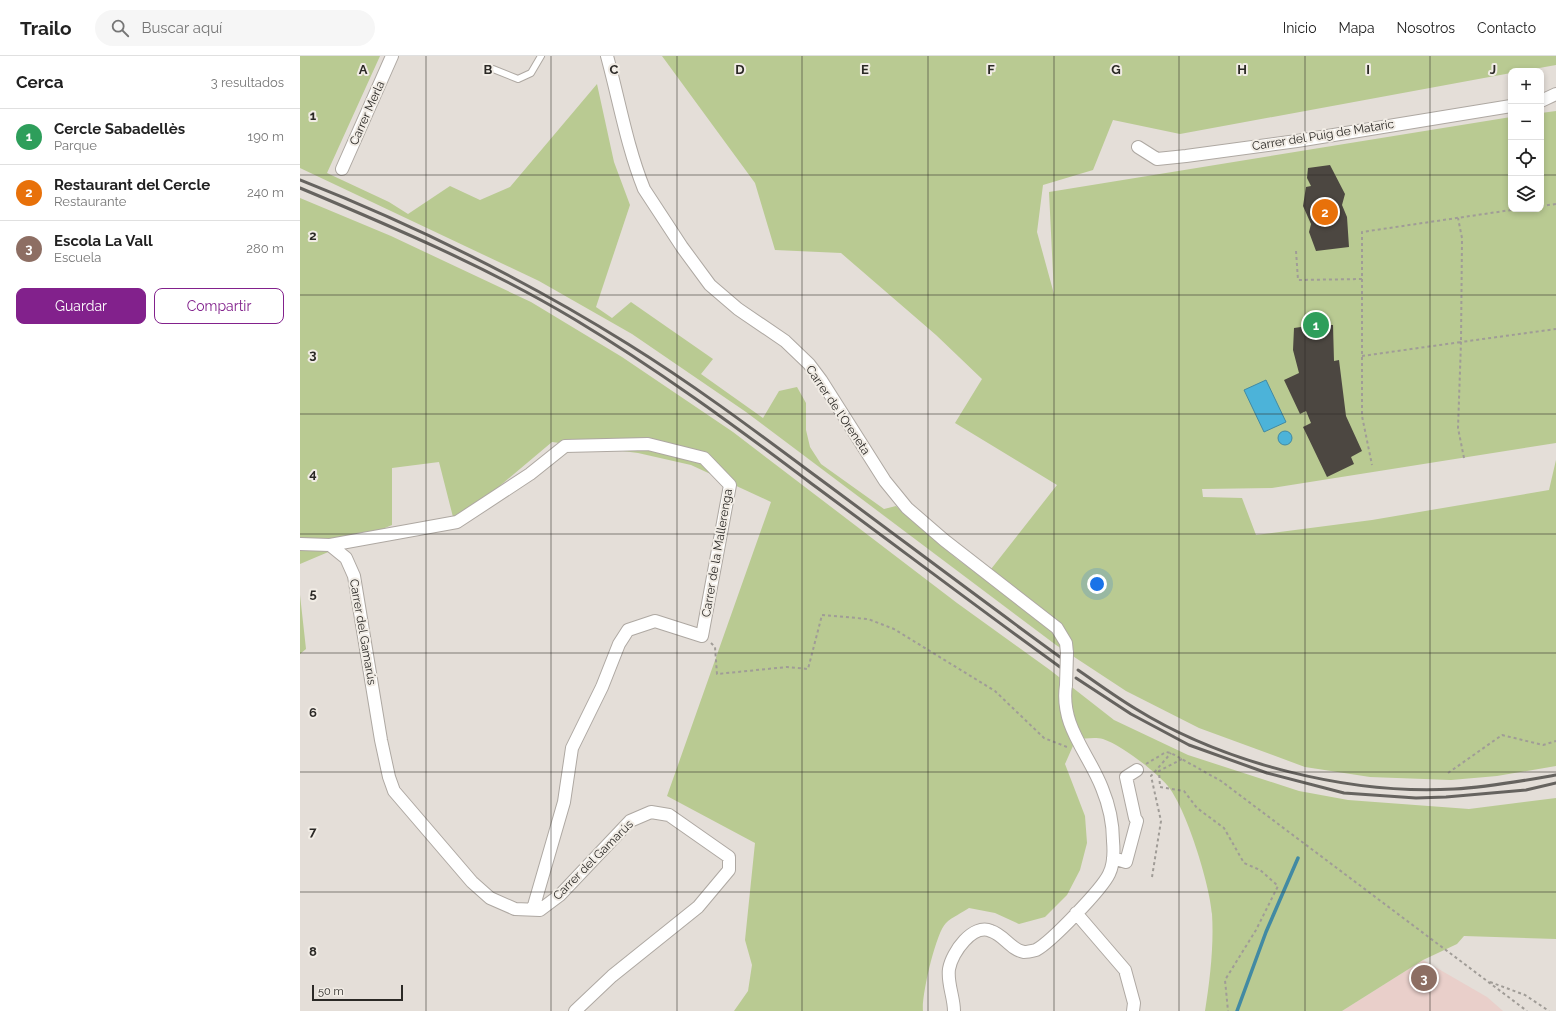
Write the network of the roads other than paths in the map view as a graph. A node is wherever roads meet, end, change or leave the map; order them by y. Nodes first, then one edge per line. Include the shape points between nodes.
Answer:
1 (392, 56) edge
2 (541, 56) edge
3 (607, 56) edge
4 (493, 69) dead end
5 (1556, 94) edge
6 (1544, 99) edge
7 (1508, 106) edge
8 (1138, 147) dead end
9 (342, 169) dead end
10 (300, 544) edge
11 (330, 545) junction
12 (1137, 770) road end
13 (1113, 858) junction
14 (533, 909) junction
15 (1076, 913) junction
16 (575, 1011) edge
17 (954, 1011) edge
18 (1133, 1011) edge

1 - 9 street, Carrer Merla
2 - 4 lane via 531,73 518,79
3 - 13 street, Carrer de l'Oreneta, bridge via 638,175 656,207 701,273 722,297 785,341 809,364 885,481 908,508 944,540 1057,628 1066,643 1065,711 1107,802 1113,833
5 - 6 street
7 - 8 street, Carrer del Puig de Mataric via 1297,141 1186,156 1157,159
10 - 11 street
11 - 14 street, Carrer del Gamarús via 346,558 354,576 381,740 394,790 472,882 490,898 515,909
11 - 14 street, Carrer de la Mallerenga via 457,522 530,474 565,446 648,444 704,458 730,485 702,636 655,621 628,630 619,644 602,688 572,748 564,802
12 - 13 street via 1126,777 1137,821 1126,862
13 - 15 street via 1105,882
14 - 16 street, Carrer del Gamarús via 540,910 560,896 630,821 652,812 669,815 729,857 729,870 698,907 612,976
15 - 17 street via 1043,945 1030,952 1015,948 990,930 974,932 956,953 949,968
15 - 18 street via 1125,970 1134,1003

